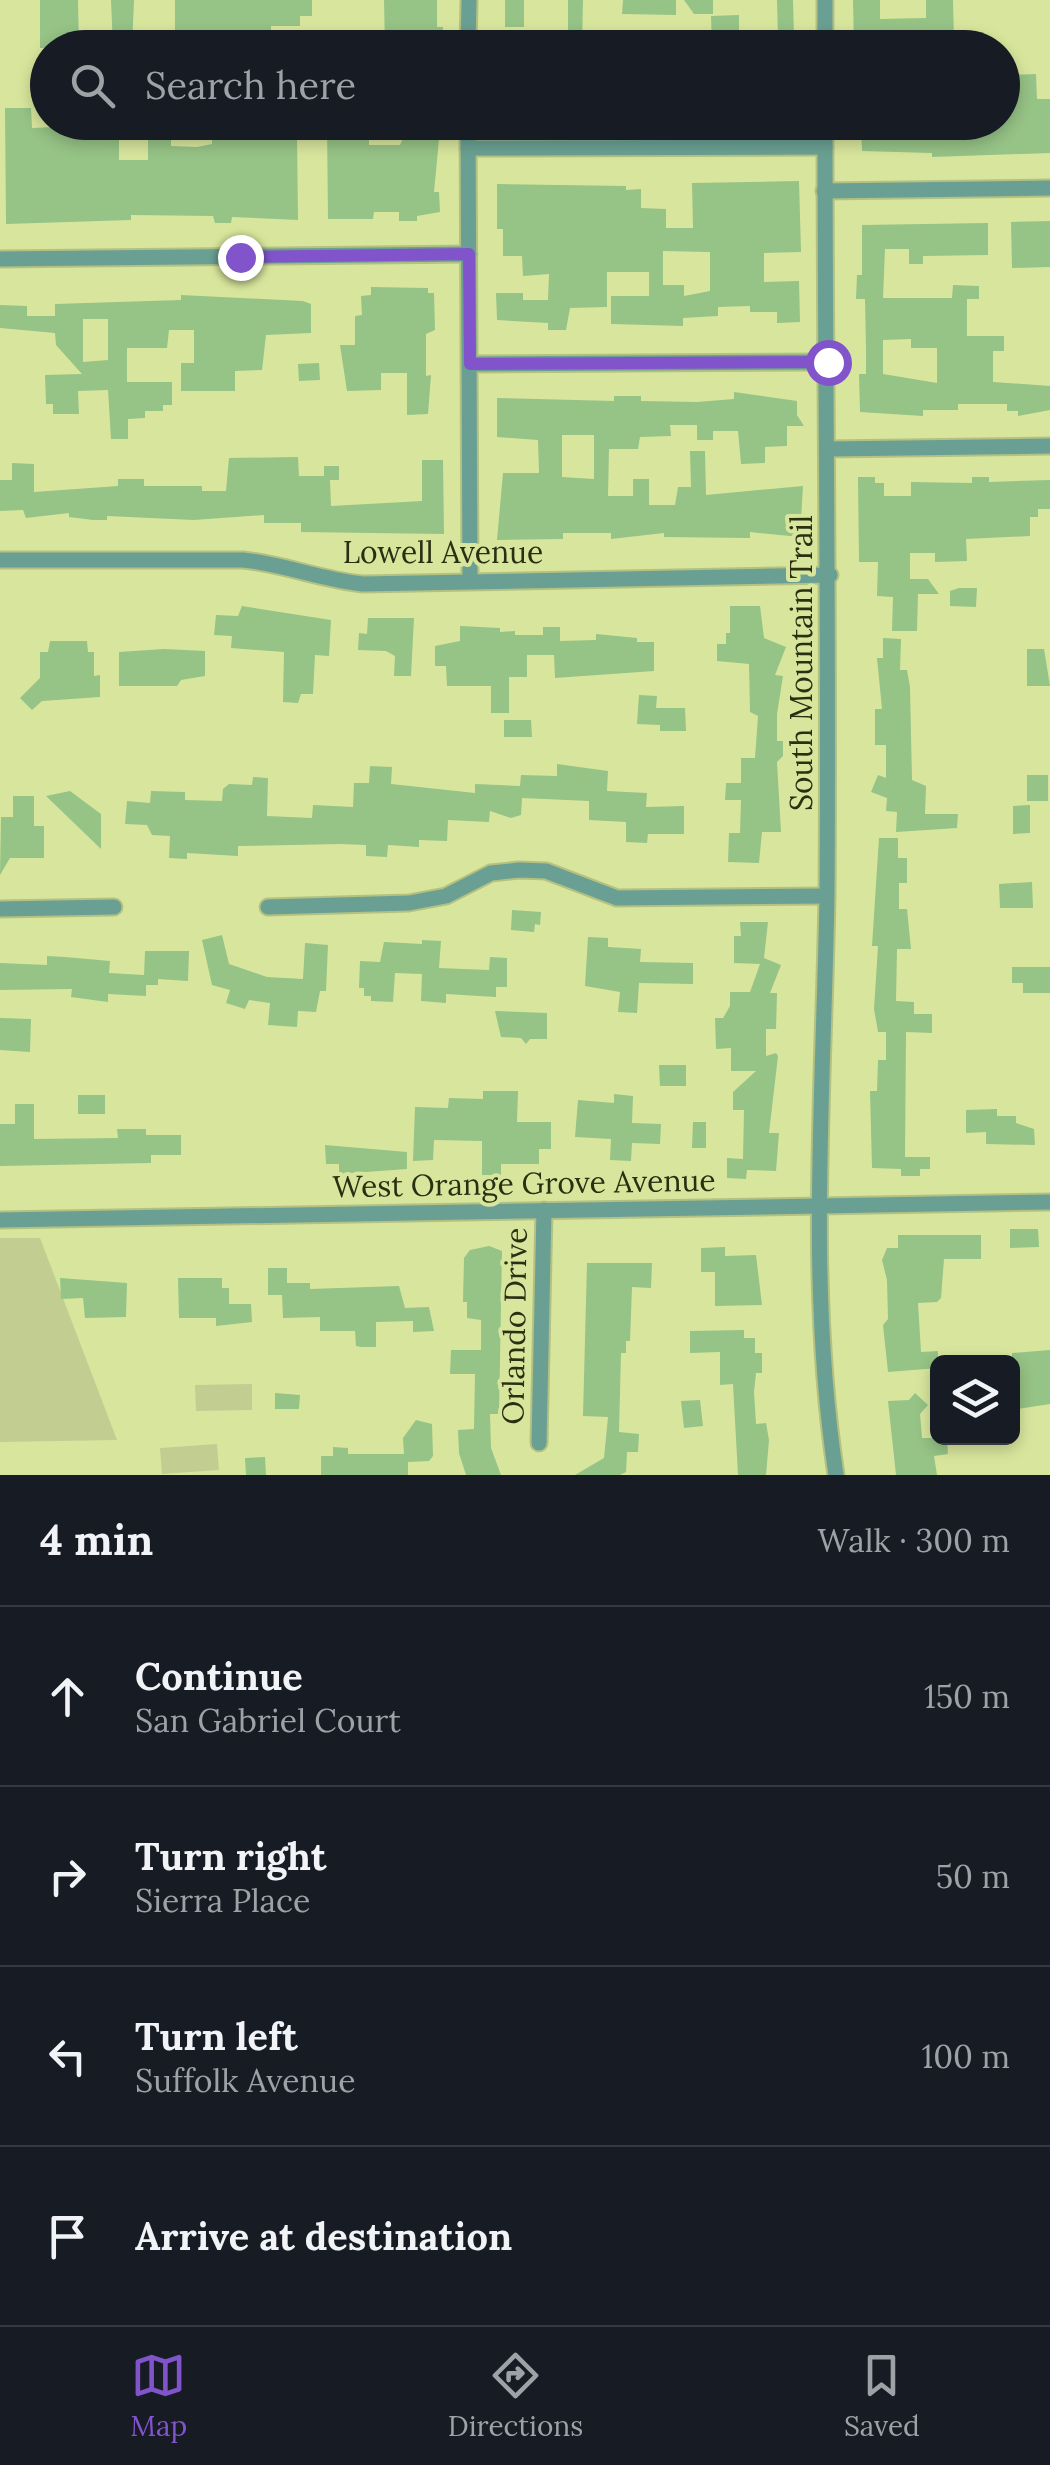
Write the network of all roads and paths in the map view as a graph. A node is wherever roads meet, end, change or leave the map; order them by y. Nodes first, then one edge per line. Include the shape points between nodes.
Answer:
1 (468, 0) edge
2 (826, 0) edge
3 (468, 30) edge
4 (826, 30) edge
5 (468, 140) edge
6 (826, 140) edge
7 (826, 146) junction
8 (468, 148) junction
9 (1050, 188) edge
10 (824, 191) junction
11 (469, 254) junction
12 (0, 260) edge
13 (828, 362) junction
14 (470, 364) junction
15 (1050, 446) edge
16 (829, 449) junction
17 (0, 560) edge
18 (830, 575) junction
19 (470, 580) junction
20 (826, 896) junction
21 (114, 906) dead end
22 (268, 908) dead end
23 (0, 909) edge
24 (1050, 1202) edge
25 (822, 1205) junction
26 (544, 1210) junction
27 (0, 1220) edge
28 (540, 1443) dead end
29 (836, 1475) edge

1 - 3 street
2 - 4 street
5 - 8 street
6 - 7 street, South Mountain Trail
7 - 8 street
7 - 10 street, South Mountain Trail
8 - 11 street
9 - 10 street
10 - 13 street, South Mountain Trail
11 - 12 street
11 - 14 street
13 - 14 street
13 - 16 street, South Mountain Trail
14 - 19 street
15 - 16 street
16 - 18 street, South Mountain Trail
17 - 19 street, Lowell Avenue via 243,560 363,584
18 - 19 street, Lowell Avenue
18 - 20 street, South Mountain Trail
20 - 22 street via 616,898 546,871 520,870 491,873 446,896 408,904
20 - 25 street, South Mountain Trail
21 - 23 street
24 - 25 street, West Orange Grove Avenue
25 - 26 street, West Orange Grove Avenue
25 - 29 street, South Mountain Trail via 824,1350
26 - 27 street, West Orange Grove Avenue
26 - 28 street, Orlando Drive

